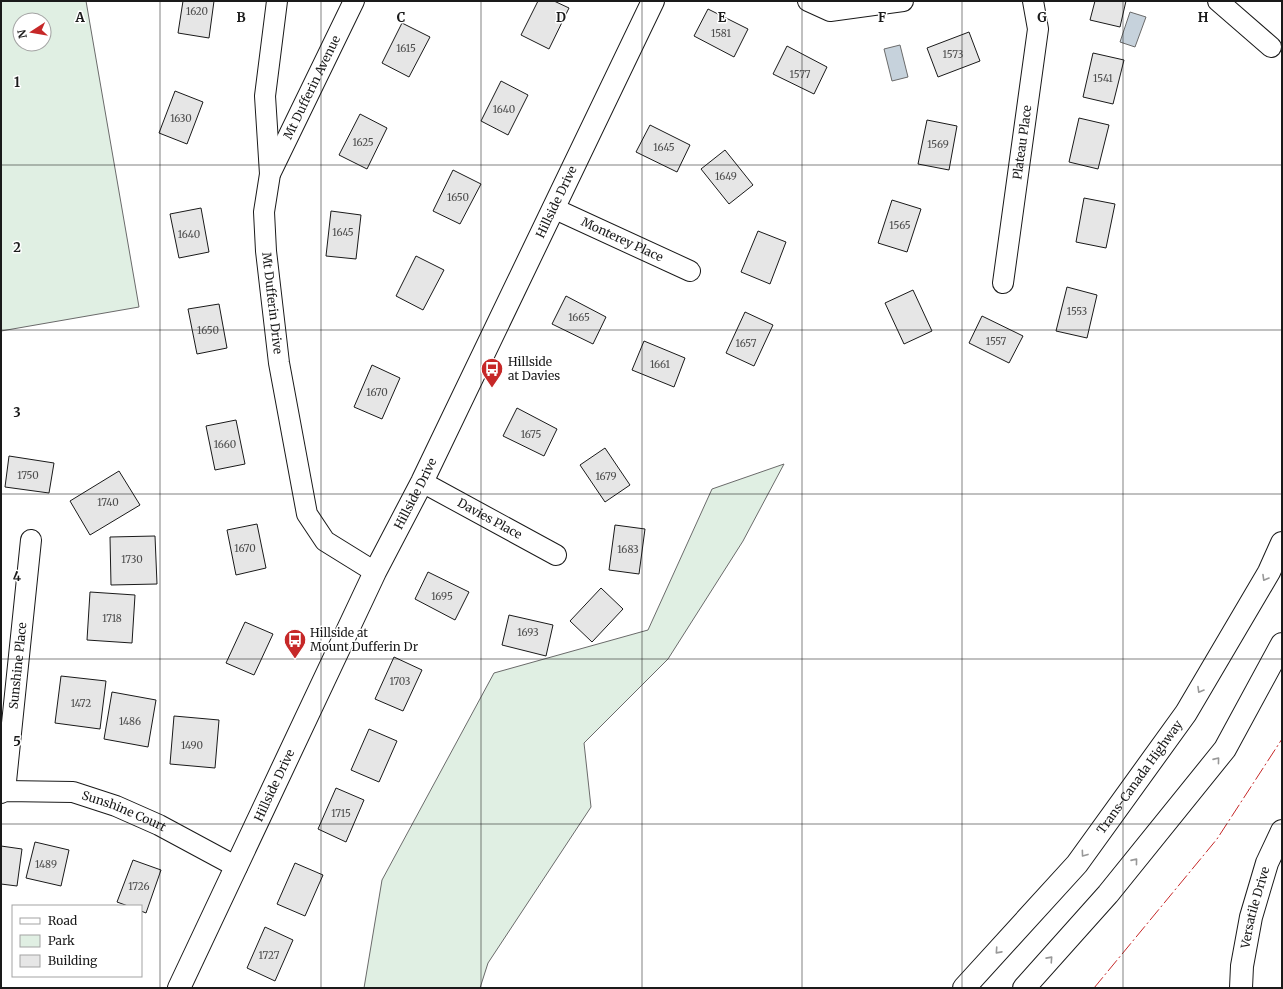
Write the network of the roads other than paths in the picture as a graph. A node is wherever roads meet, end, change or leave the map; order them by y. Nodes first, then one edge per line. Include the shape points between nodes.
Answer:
1 (277, 1) edge
2 (354, 1) edge
3 (653, 1) edge
4 (808, 1) edge
5 (903, 1) edge
6 (1033, 1) edge
7 (1218, 1) edge
8 (1271, 47) dead end
9 (270, 174) junction
10 (553, 208) junction
11 (690, 271) dead end
12 (1003, 283) dead end
13 (422, 482) junction
14 (31, 540) dead end
15 (1282, 543) edge
16 (556, 555) dead end
17 (375, 572) junction
18 (1282, 644) edge
19 (3, 792) edge
20 (1282, 831) edge
21 (237, 867) junction
22 (179, 988) edge
23 (964, 988) edge
24 (1024, 988) edge
25 (1241, 988) edge

1 - 9 street, Mt Dufferin Drive via 265,96
2 - 9 street, Mt Dufferin Avenue
3 - 10 main road, Hillside Drive
4 - 5 street via 830,11
6 - 12 street, Plateau Place via 1038,29
7 - 8 street
9 - 17 street, Mt Dufferin Drive via 264,212 266,251 279,363 308,514 325,541
10 - 11 street, Monterey Place
10 - 13 main road, Hillside Drive
13 - 16 street, Davies Place
13 - 17 main road, Hillside Drive
14 - 19 street, Sunshine Place
15 -> 23 main road, Trans-Canada Highway via 1269,572 1186,713 1077,864
17 - 21 main road, Hillside Drive
24 -> 18 main road via 1108,894 1225,749
19 - 21 street, Sunshine Court via 73,792 159,824
20 - 25 main road, Versatile Drive via 1267,863 1251,917 1242,966
21 - 22 main road, Hillside Drive

